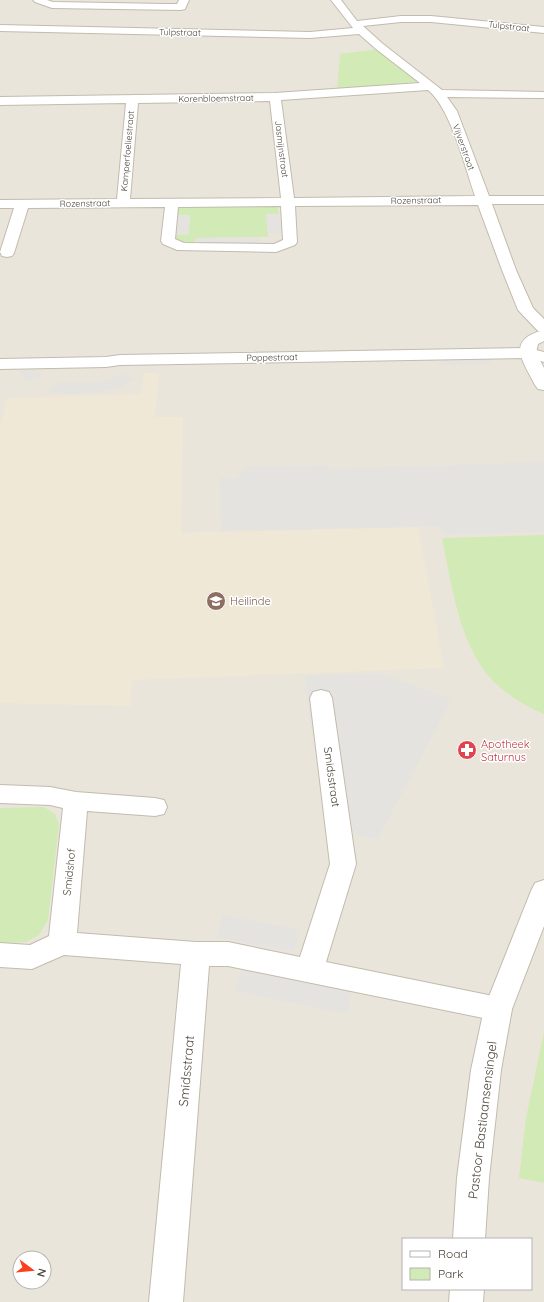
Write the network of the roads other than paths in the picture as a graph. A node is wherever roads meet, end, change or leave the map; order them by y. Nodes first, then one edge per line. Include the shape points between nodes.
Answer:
1 (38, 0) edge
2 (184, 0) edge
3 (336, 0) edge
4 (0, 28) edge
5 (358, 28) junction
6 (544, 30) edge
7 (435, 89) junction
8 (544, 95) edge
9 (275, 98) junction
10 (132, 100) junction
11 (0, 101) edge
12 (483, 199) junction
13 (544, 200) edge
14 (288, 201) junction
15 (123, 203) junction
16 (172, 203) junction
17 (0, 204) edge
18 (22, 204) junction
19 (7, 253) dead end
20 (544, 328) edge
21 (544, 335) edge
22 (536, 355) edge
23 (0, 364) edge
24 (544, 386) edge
25 (321, 698) dead end
26 (0, 794) edge
27 (76, 800) junction
28 (155, 806) dead end
29 (544, 891) edge
30 (62, 943) junction
31 (196, 954) junction
32 (0, 955) edge
33 (309, 971) junction
34 (498, 1009) junction
35 (470, 1238) edge
36 (467, 1290) edge
37 (166, 1302) edge
38 (466, 1302) edge

1 - 2 street via 52,5 181,7
3 - 5 street, Vijverstraat
4 - 5 street, Tulpstraat via 310,35
5 - 6 street, Tulpstraat via 401,19 432,19
5 - 7 street, Vijverstraat
7 - 8 street, Korenbloemstraat
7 - 9 street, Korenbloemstraat
7 - 12 street, Vijverstraat via 451,111
9 - 10 street, Korenbloemstraat
9 - 14 street, Jasmijnstraat
10 - 11 street, Korenbloemstraat
10 - 15 street, Kamperfoeliestraat
12 - 13 street, Rozenstraat
12 - 14 street, Rozenstraat
12 - 20 street, Vijverstraat via 526,310
14 - 16 street, Rozenstraat
14 - 16 street via 290,242 276,248 182,247 168,241
15 - 16 street, Rozenstraat
15 - 18 street, Rozenstraat
17 - 18 street, Rozenstraat
18 - 19 street
21 - 22 street via 530,342
22 - 23 street, Poppestraat
22 - 24 street
25 - 33 street, Smidsstraat via 343,864
26 - 27 street
27 - 28 street
27 - 30 street, Smidshof
29 - 34 street, Pastoor Bastiaansensingel
30 - 31 street
30 - 32 street via 32,957
31 - 33 street via 228,954
31 - 37 street, Smidsstraat
33 - 34 street
34 - 35 street, Pastoor Bastiaansensingel via 486,1070 473,1178
36 - 38 street

